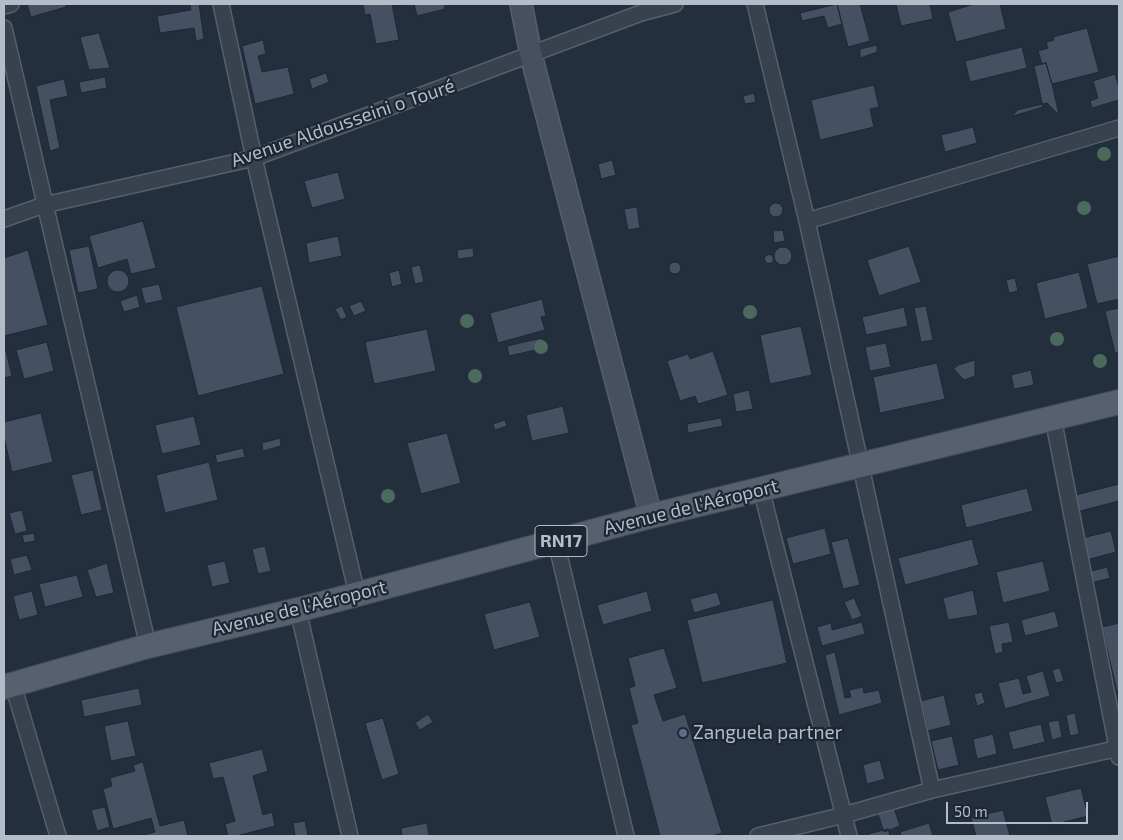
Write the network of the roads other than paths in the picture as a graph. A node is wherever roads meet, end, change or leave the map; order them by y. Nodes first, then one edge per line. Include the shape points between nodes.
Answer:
1 (11, 4) edge
2 (222, 4) edge
3 (521, 4) edge
4 (675, 4) edge
5 (755, 4) edge
6 (4, 6) edge
7 (4, 28) edge
8 (531, 55) junction
9 (1119, 128) edge
10 (254, 158) junction
11 (44, 205) junction
12 (4, 219) edge
13 (806, 221) junction
14 (1119, 402) edge
15 (1053, 418) junction
16 (859, 465) junction
17 (761, 488) junction
18 (651, 516) junction
19 (556, 542) junction
20 (356, 594) junction
21 (298, 610) junction
22 (148, 646) junction
23 (8, 686) edge
24 (1119, 751) edge
25 (932, 790) junction
26 (844, 815) junction
27 (58, 836) edge
28 (350, 836) edge
29 (626, 836) edge
30 (758, 836) edge
31 (849, 836) edge

1 - 6 street
2 - 10 street
3 - 8 street
4 - 8 street, Avenue Aldousseini o Touré via 641,13
5 - 13 street
7 - 11 street
8 - 10 street, Avenue Aldousseini o Touré
8 - 18 street
9 - 13 street
10 - 11 street, Avenue Aldousseini o Touré
10 - 20 street
11 - 12 street, Avenue Aldousseini o Touré
11 - 22 street
13 - 16 street
14 - 15 main road, Avenue de l'Aéroport / RN17
15 - 16 main road, Avenue de l'Aéroport / RN17
15 - 24 street
16 - 17 main road, Avenue de l'Aéroport / RN17
16 - 25 street
17 - 18 main road, Avenue de l'Aéroport / RN17
17 - 26 street
18 - 19 main road, Avenue de l'Aéroport / RN17
19 - 20 main road, Avenue de l'Aéroport / RN17
19 - 29 street
20 - 21 main road, Avenue de l'Aéroport / RN17
21 - 22 main road, Avenue de l'Aéroport / RN17
21 - 28 street
22 - 23 main road, Avenue de l'Aéroport / RN17
23 - 27 street
24 - 25 street
25 - 26 street
26 - 30 street
26 - 31 street

